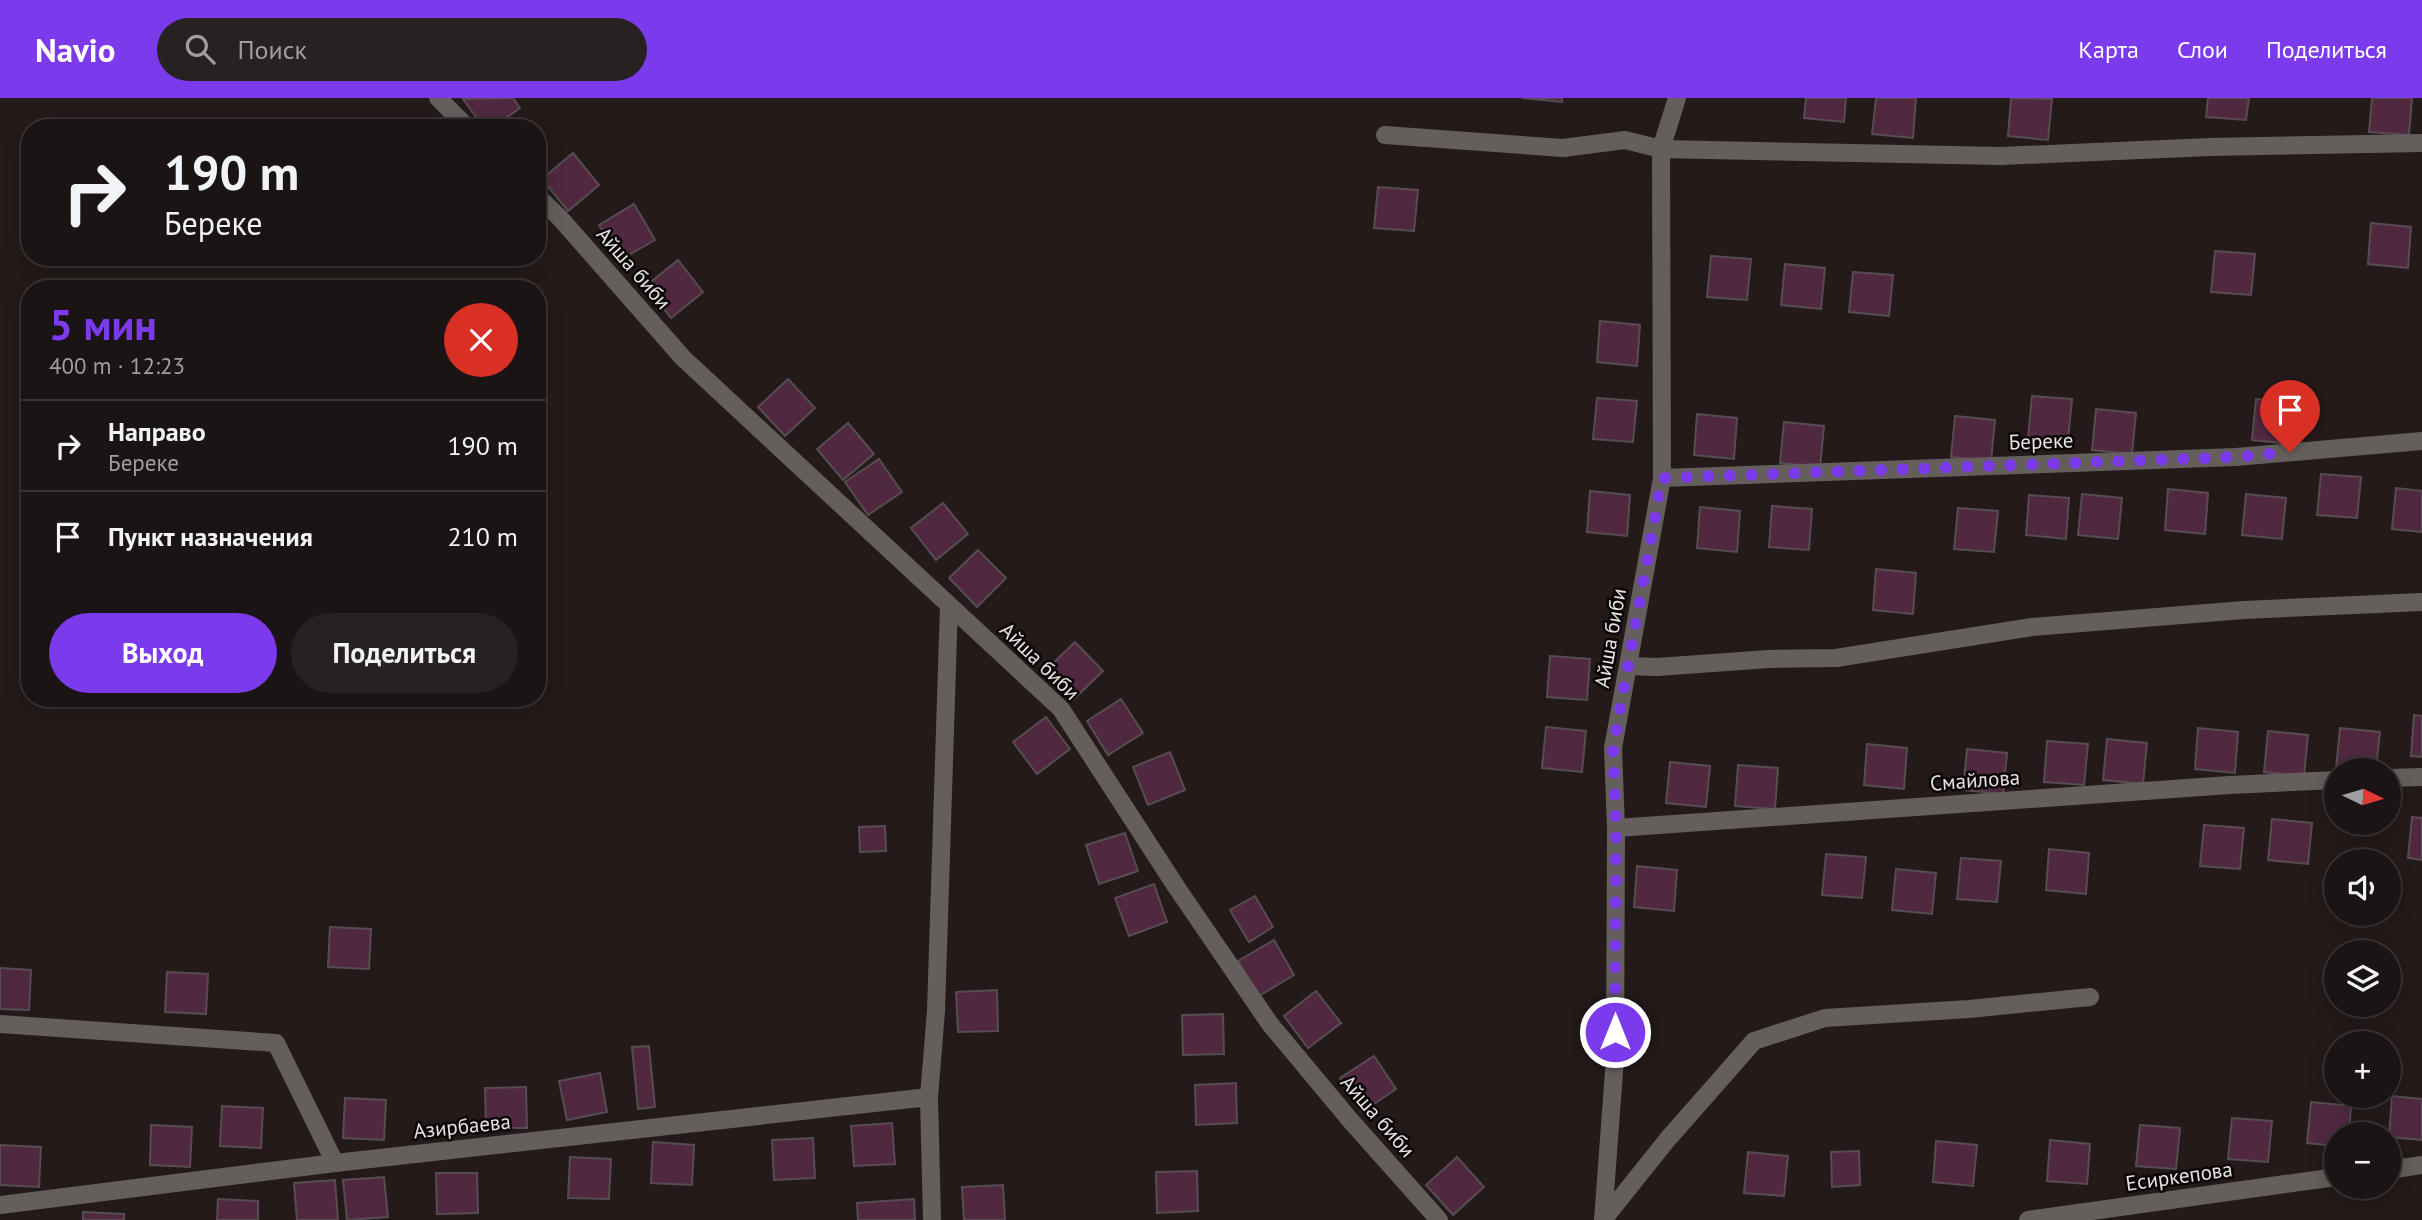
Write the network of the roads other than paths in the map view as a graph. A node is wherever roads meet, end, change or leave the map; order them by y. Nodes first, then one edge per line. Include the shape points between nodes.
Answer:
1 (438, 98) edge
2 (1677, 98) edge
3 (459, 119) edge
4 (1385, 135) dead end
5 (2422, 143) edge
6 (1661, 149) junction
7 (546, 205) edge
8 (2422, 441) edge
9 (1662, 478) junction
10 (2422, 601) edge
11 (948, 605) junction
12 (1629, 666) junction
13 (2422, 777) edge
14 (2401, 778) edge
15 (2324, 781) edge
16 (1616, 828) junction
17 (2090, 997) dead end
18 (0, 1024) edge
19 (929, 1097) junction
20 (335, 1163) junction
21 (2422, 1165) edge
22 (2401, 1168) edge
23 (2324, 1179) edge
24 (0, 1205) edge
25 (932, 1220) edge
26 (1439, 1220) edge
27 (1603, 1220) edge
28 (2028, 1220) edge

1 - 3 street
2 - 6 street, Айша биби
4 - 6 street via 1563,148 1625,140
5 - 6 street via 2001,156
6 - 9 street, Айша биби
7 - 11 street, Айша биби via 683,358
8 - 9 street, Береке via 2236,457
9 - 12 street, Айша биби
10 - 12 street via 2032,627 1836,658
11 - 19 street via 936,1011
11 - 26 street, Айша биби via 1061,709 1270,1024
12 - 16 street, Айша биби via 1613,748
13 - 14 street
15 - 16 street, Смайлова
16 - 27 street, Айша биби via 1615,1058
17 - 27 street via 1825,1017 1754,1041
18 - 20 street via 276,1043
19 - 20 street, Азирбаева
19 - 25 street
20 - 24 street, Азирбаева
21 - 22 street
23 - 28 street, Есиркепова

